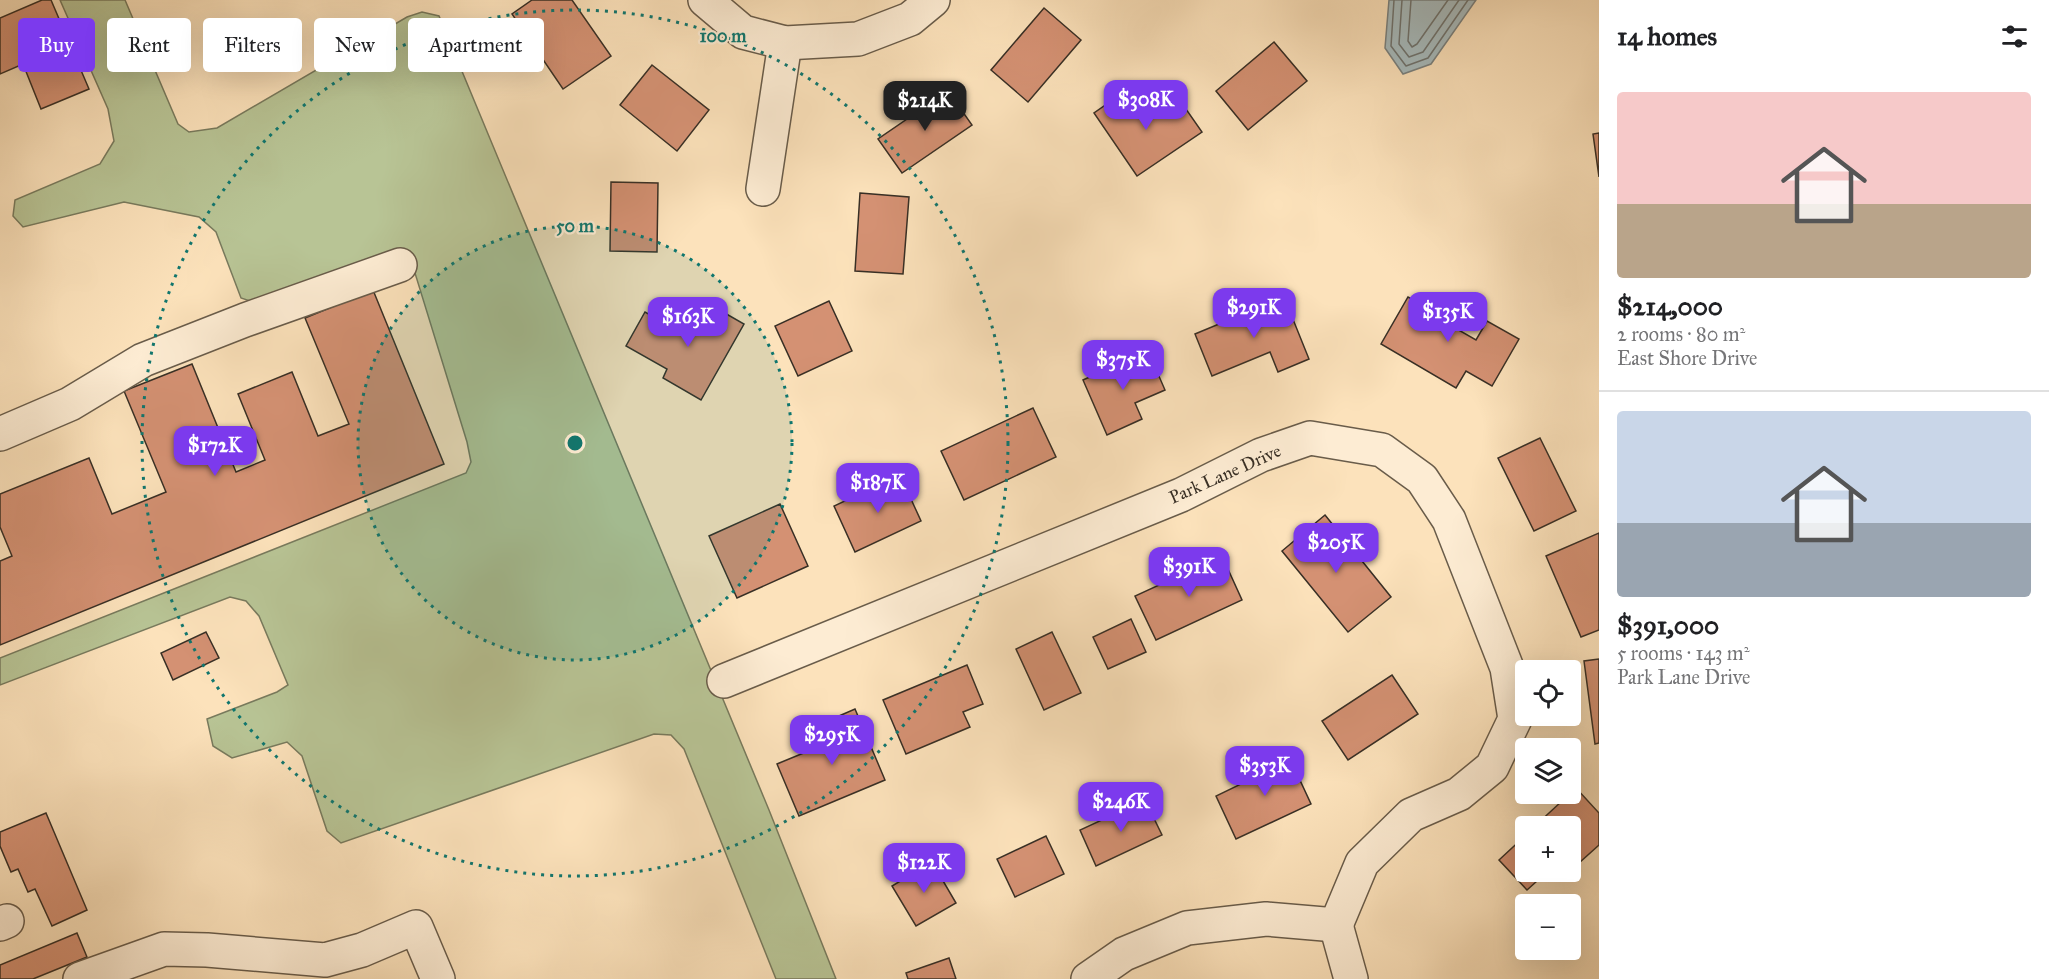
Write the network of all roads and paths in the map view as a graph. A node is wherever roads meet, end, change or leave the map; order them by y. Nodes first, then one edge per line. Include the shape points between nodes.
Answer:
1 (705, 0) edge
2 (933, 0) edge
3 (784, 43) junction
4 (764, 189) dead end
5 (400, 265) dead end
6 (0, 434) edge
7 (724, 681) dead end
8 (1336, 925) junction
9 (80, 979) edge
10 (438, 979) edge
11 (1088, 979) edge
12 (1351, 979) edge

1 - 3 street via 743,32
2 - 3 street via 910,19 858,39
3 - 4 street
5 - 6 street via 143,360 70,404
7 - 8 street, Park Lane Drive via 1181,495 1261,455 1310,438 1382,450 1422,479 1449,520 1508,668 1515,719 1492,767 1458,794 1412,816 1362,863
8 - 11 street via 1266,919 1187,928 1124,954
8 - 12 street
9 - 10 street via 164,949 325,960 362,950 416,927

